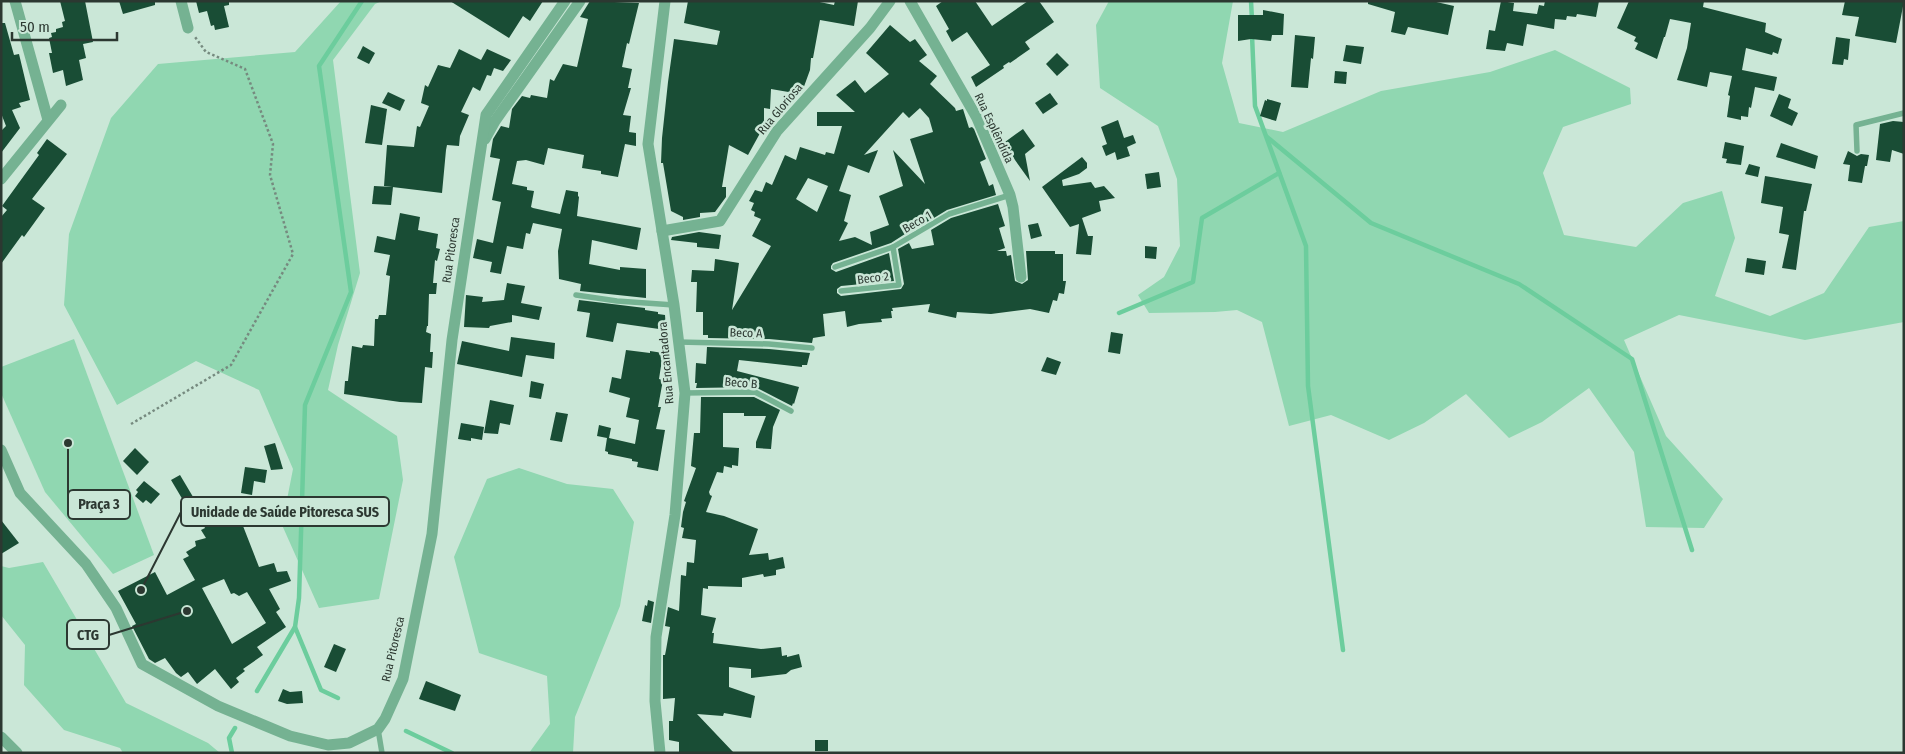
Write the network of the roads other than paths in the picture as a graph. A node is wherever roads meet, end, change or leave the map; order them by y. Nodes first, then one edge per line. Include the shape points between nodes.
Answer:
1 (15, 1) edge
2 (181, 1) edge
3 (565, 1) edge
4 (580, 1) edge
5 (665, 1) edge
6 (890, 1) edge
7 (910, 1) edge
8 (188, 28) road end
9 (61, 105) dead end
10 (1904, 113) edge
11 (48, 120) junction
12 (480, 150) junction
13 (1857, 151) dead end
14 (1, 178) edge
15 (1010, 195) junction
16 (662, 231) junction
17 (893, 247) junction
18 (835, 267) dead end
19 (1021, 277) dead end
20 (841, 291) dead end
21 (576, 294) dead end
22 (674, 305) junction
23 (678, 342) junction
24 (812, 348) dead end
25 (685, 393) junction
26 (791, 411) dead end
27 (1, 450) edge
28 (378, 730) junction
29 (1, 737) edge
30 (17, 753) edge
31 (382, 753) edge
32 (660, 753) edge

1 - 11 street
2 - 8 street
3 - 12 street, Rua Pitoresca via 487,113
4 - 12 street, Rua Pitoresca via 495,121
5 - 16 street, Rua Encantadora via 648,144
6 - 16 street, Rua Gloriosa via 870,28 777,131 720,221
7 - 15 street, Rua Esplêndida via 977,118
9 - 11 street
10 - 13 lane via 1856,125
11 - 14 street
12 - 28 street, Rua Pitoresca via 452,340 432,534 403,679
15 - 17 lane, Beco 1 via 949,214
15 - 19 street, Rua Esplêndida
16 - 22 street, Rua Encantadora
17 - 18 lane, Beco 1
17 - 20 lane, Beco 2 via 899,285
21 - 22 lane
22 - 23 street, Rua Encantadora
23 - 24 lane, Beco A
23 - 25 street, Rua Encantadora
25 - 26 lane, Beco B via 755,392
25 - 32 street, Rua Encantadora via 675,516 656,637 655,701
27 - 28 street via 20,493 86,564 116,608 142,664 218,706 290,736 328,745 349,743
28 - 31 lane
29 - 30 street

